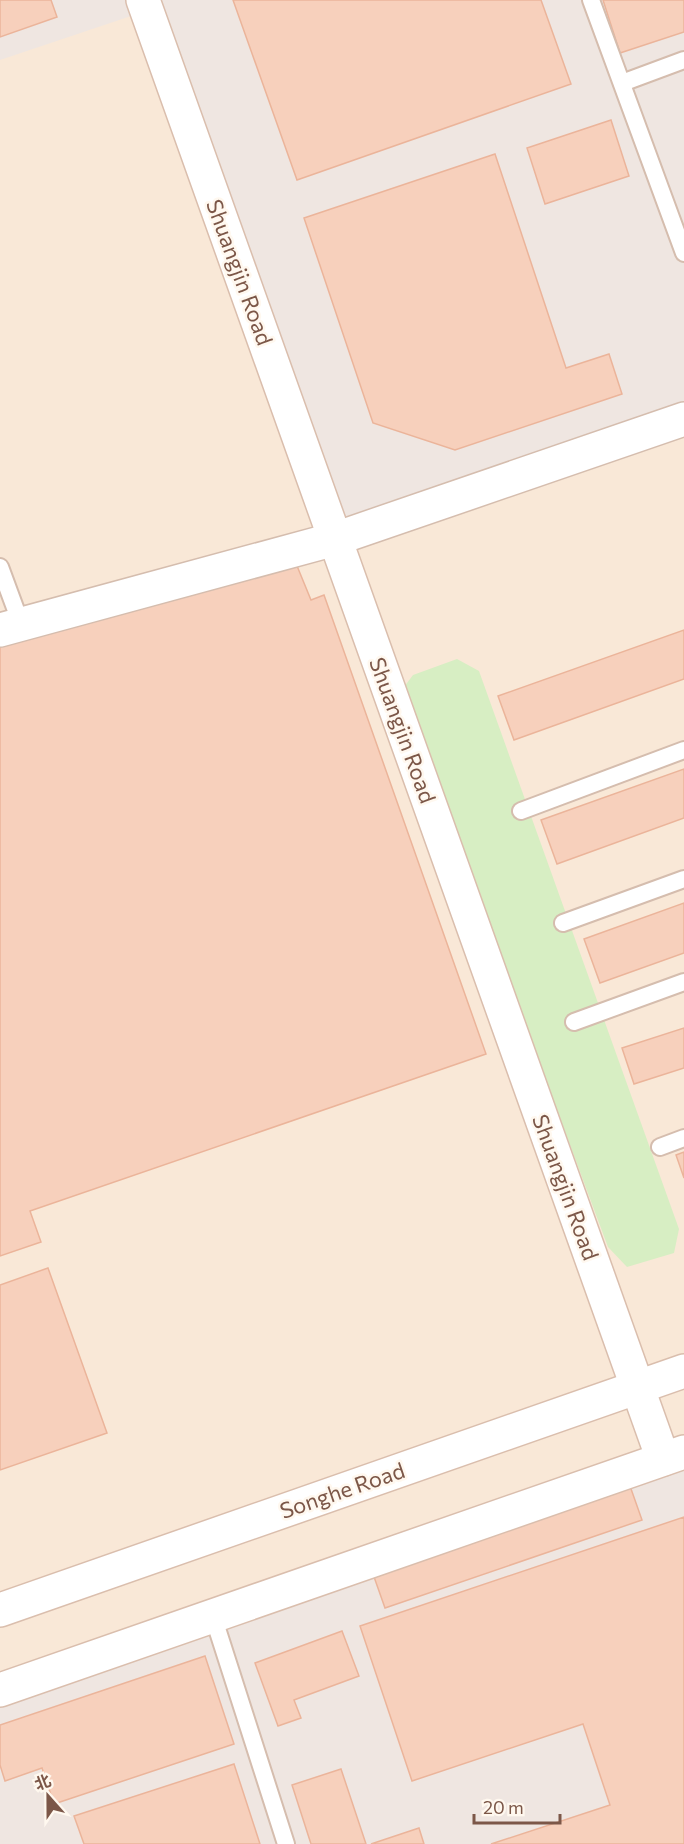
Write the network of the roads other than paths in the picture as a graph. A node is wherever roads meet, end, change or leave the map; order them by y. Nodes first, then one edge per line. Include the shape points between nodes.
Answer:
1 (143, 0) edge
2 (591, 0) edge
3 (684, 60) edge
4 (622, 83) junction
5 (684, 254) edge
6 (684, 419) edge
7 (335, 539) junction
8 (0, 567) edge
9 (11, 627) edge
10 (684, 750) edge
11 (521, 811) dead end
12 (684, 879) edge
13 (563, 923) dead end
14 (684, 982) edge
15 (574, 1022) dead end
16 (684, 1138) edge
17 (660, 1147) dead end
18 (684, 1371) edge
19 (638, 1387) junction
20 (674, 1456) edge
21 (0, 1610) edge
22 (213, 1616) junction
23 (0, 1690) edge
24 (286, 1844) edge

1 - 7 street, Shuangjin Road
2 - 4 lane
3 - 4 lane
4 - 5 lane
6 - 7 street
7 - 9 street
7 - 19 street, Shuangjin Road
8 - 9 lane
10 - 11 lane
12 - 13 lane
14 - 15 lane
16 - 17 lane
18 - 19 street, Songhe Road
19 - 20 street, Shuangjin Road
19 - 21 street, Songhe Road
20 - 22 street
22 - 23 street
22 - 24 lane

